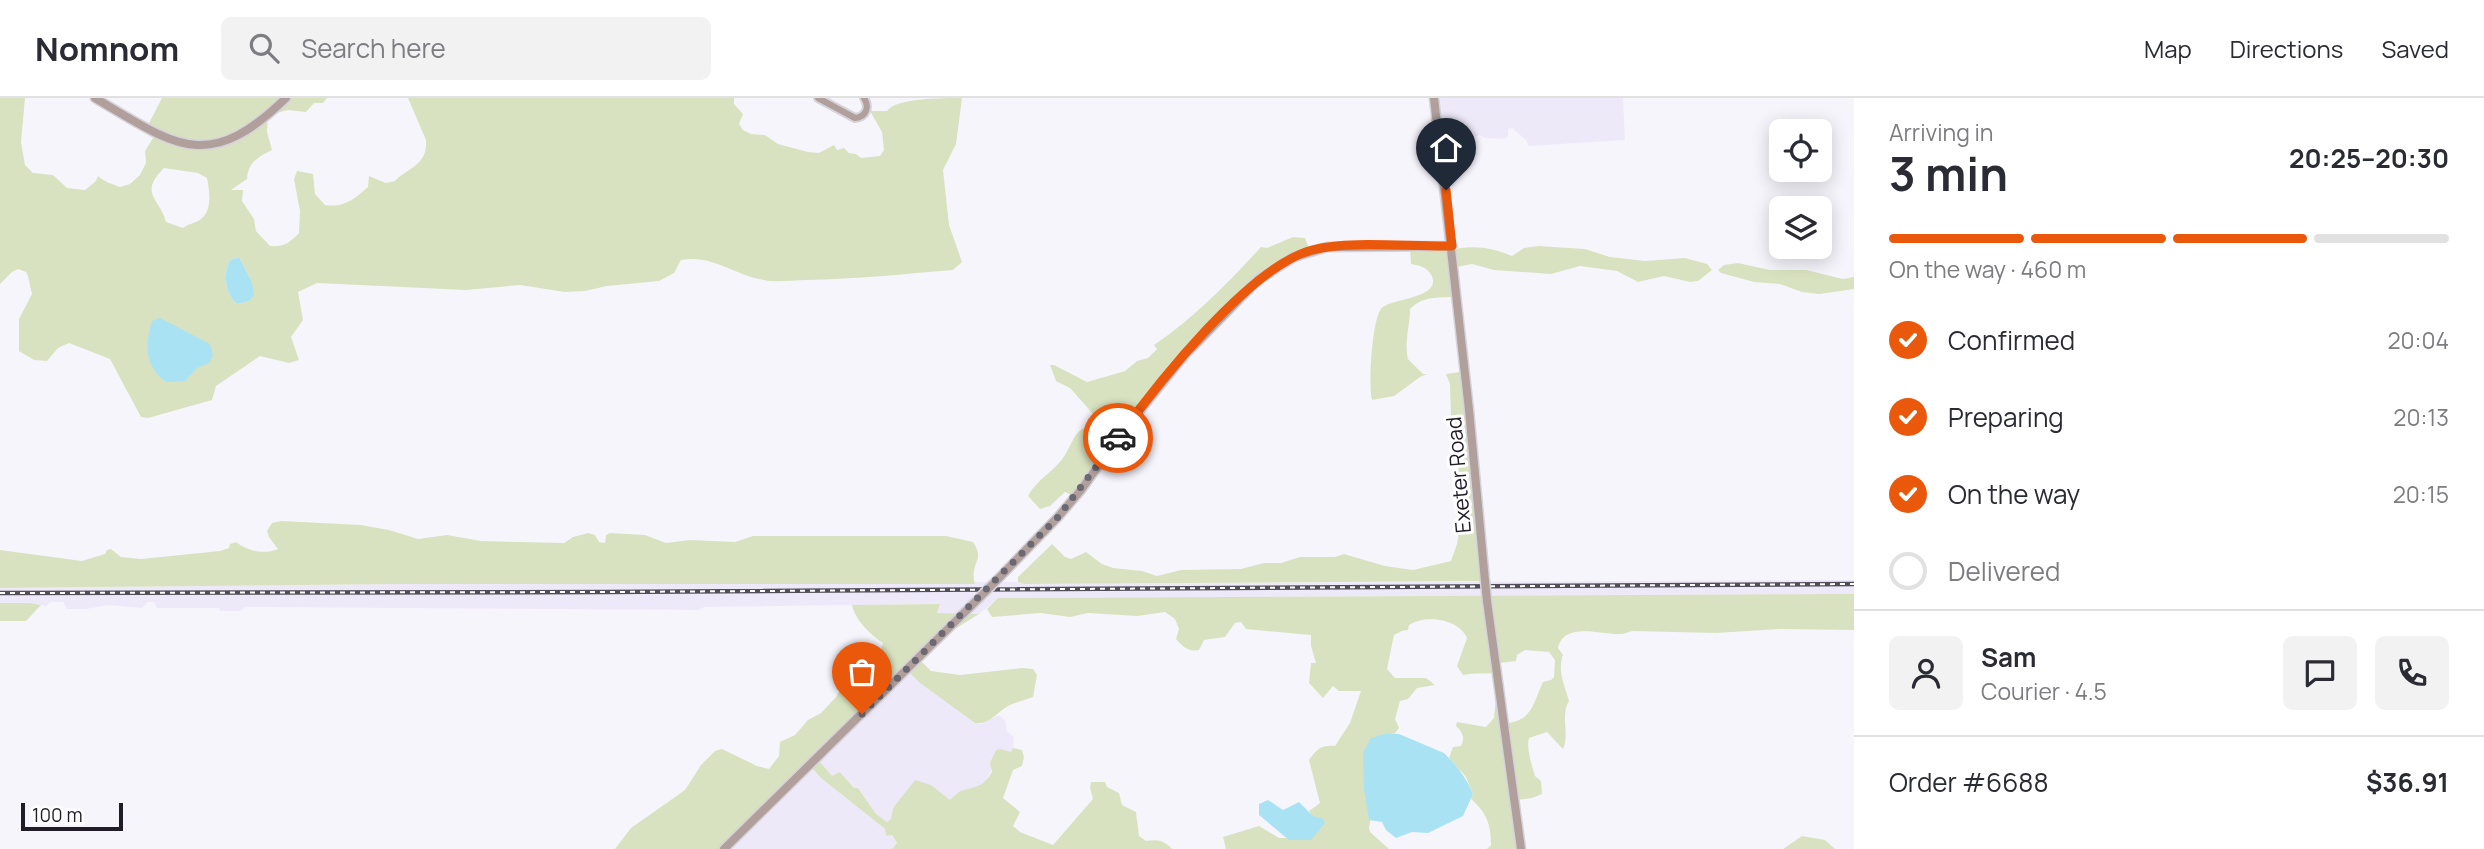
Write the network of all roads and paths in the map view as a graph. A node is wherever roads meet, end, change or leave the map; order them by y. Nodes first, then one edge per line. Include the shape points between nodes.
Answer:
1 (94, 98) edge
2 (286, 98) edge
3 (823, 98) edge
4 (864, 98) edge
5 (1434, 98) edge
6 (1452, 246) junction
7 (724, 849) edge
8 (1521, 849) edge

1 - 2 street via 173,142 201,147 247,131
3 - 4 street via 855,118 867,111
5 - 6 street, Exeter Road
6 - 7 street, bridge via 1327,247 1294,257 1258,279 1184,356 1058,517
6 - 8 street, Exeter Road, bridge via 1487,601

